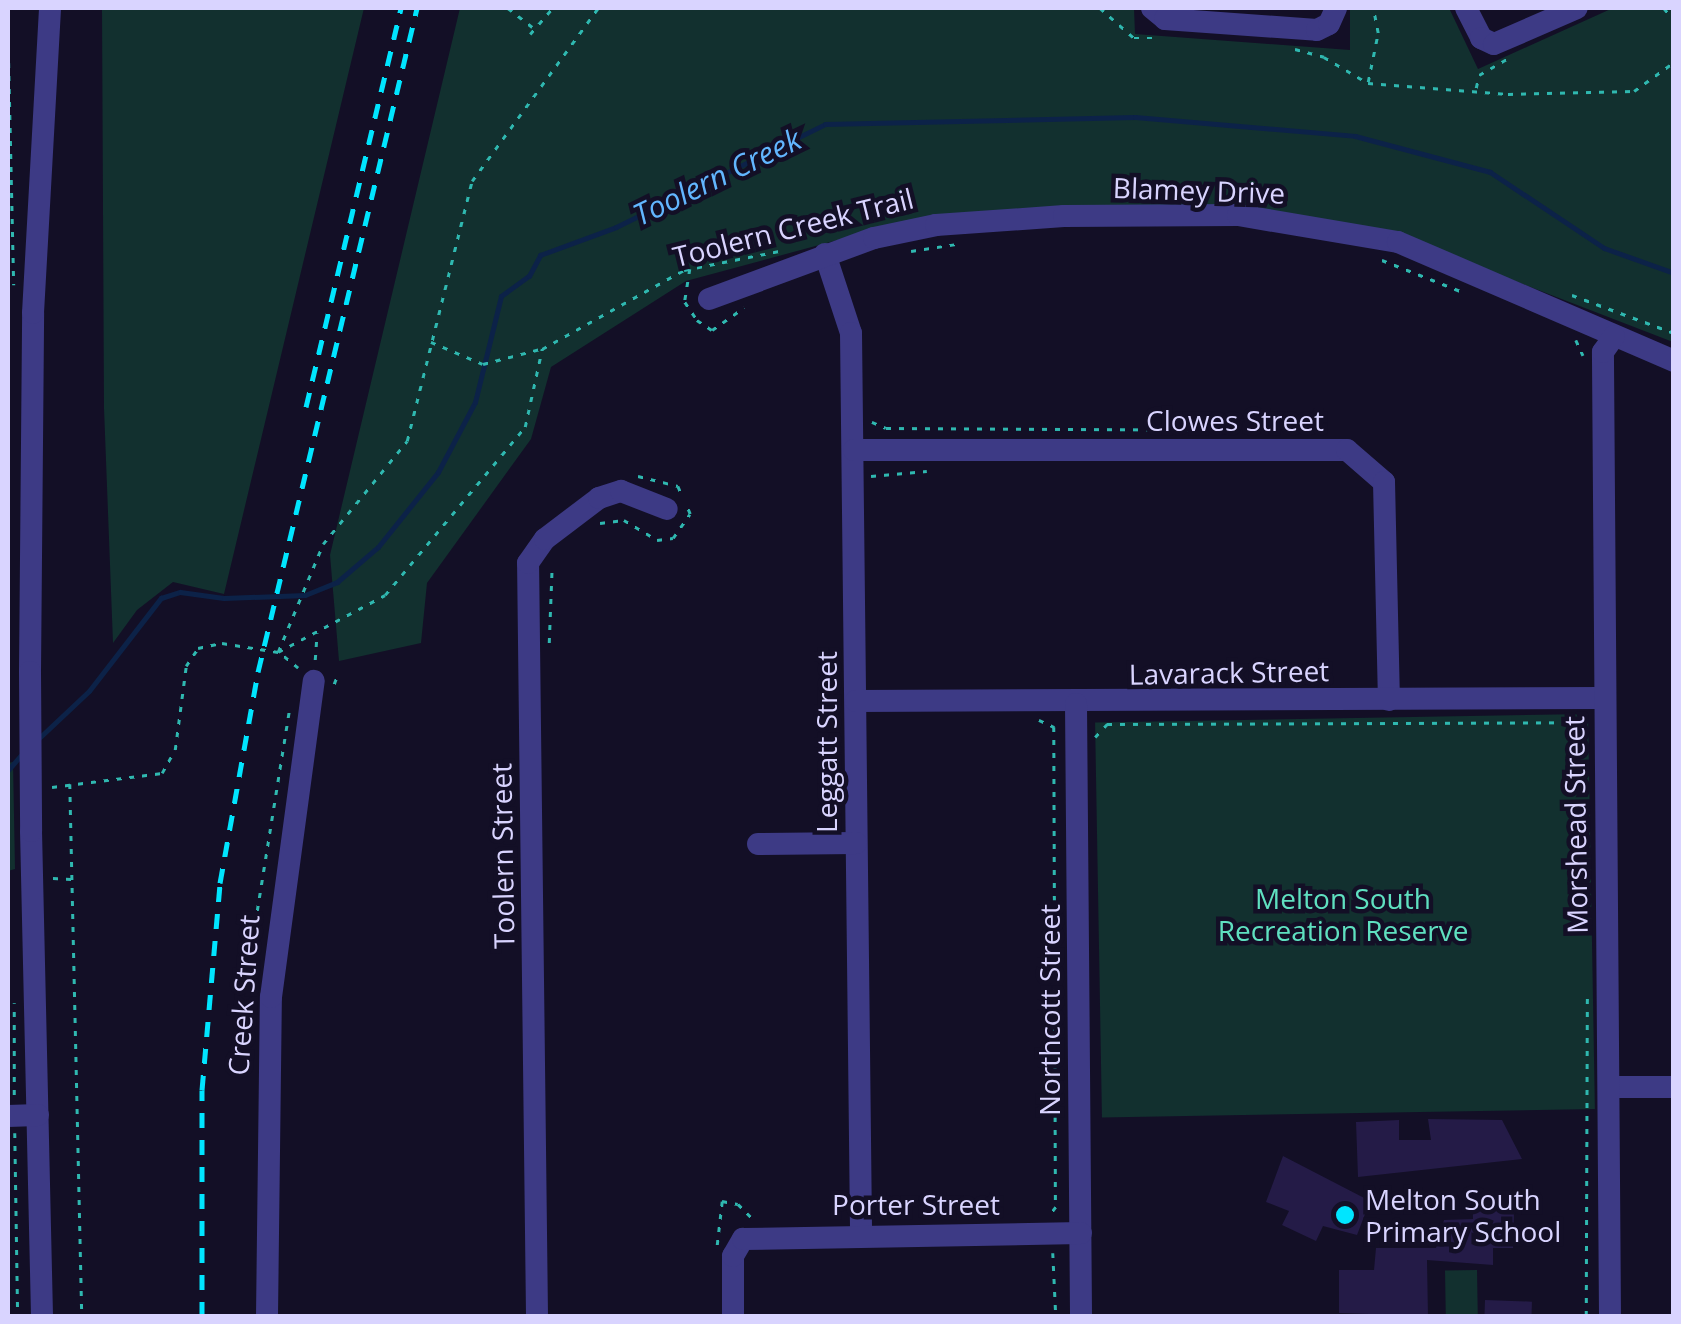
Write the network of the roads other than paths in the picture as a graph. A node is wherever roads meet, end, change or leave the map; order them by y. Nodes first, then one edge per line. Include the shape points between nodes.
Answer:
1 (50, 8) edge
2 (1152, 8) edge
3 (1336, 8) edge
4 (1466, 8) edge
5 (1577, 8) edge
6 (825, 254) junction
7 (709, 298) dead end
8 (1614, 336) junction
9 (1674, 361) edge
10 (854, 450) junction
11 (666, 509) dead end
12 (320, 682) road end
13 (1596, 699) junction
14 (1390, 700) junction
15 (856, 701) junction
16 (1076, 704) junction
17 (856, 842) junction
18 (758, 844) dead end
19 (1609, 1086) junction
20 (1674, 1086) edge
21 (38, 1115) junction
22 (8, 1116) edge
23 (861, 1233) junction
24 (1081, 1233) junction
25 (42, 1316) edge
26 (267, 1316) edge
27 (537, 1316) edge
28 (733, 1316) edge
29 (1082, 1316) edge
30 (1610, 1316) edge

1 - 21 street, bridge via 33,313 30,672
2 - 3 street via 1165,18 1317,30 1330,24
4 - 5 street via 1481,38 1494,44
6 - 7 street, Blamey Drive
6 - 8 street, Blamey Drive via 874,238 986,219 1238,216 1398,242
6 - 10 street, Leggatt Street via 851,333
8 - 9 street, Blamey Drive
8 - 13 street, Morshead Street via 1603,352
10 - 14 street, Clowes Street via 1347,450 1384,482
10 - 15 street, Leggatt Street
11 - 27 street, Toolern Street via 621,491 599,498 545,539 528,563
12 - 26 street, Creek Street via 270,997
13 - 14 street, Lavarack Street
13 - 19 street, Morshead Street
14 - 16 street, Lavarack Street
15 - 16 street, Lavarack Street
15 - 17 street, Leggatt Street
16 - 24 street, Northcott Street
17 - 18 street
17 - 23 street, Leggatt Street
19 - 20 street
19 - 30 street, Morshead Street
21 - 22 street
21 - 25 street
23 - 24 street, Porter Street
23 - 28 street, Porter Street via 738,1242
24 - 29 street, Northcott Street

